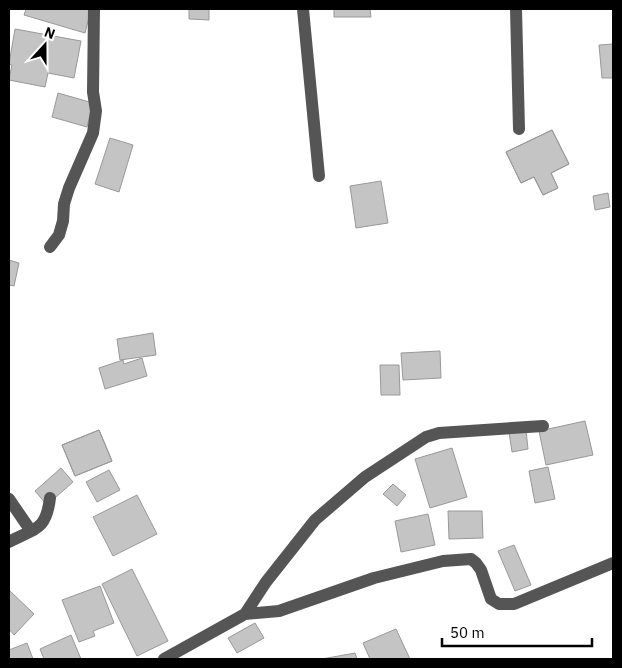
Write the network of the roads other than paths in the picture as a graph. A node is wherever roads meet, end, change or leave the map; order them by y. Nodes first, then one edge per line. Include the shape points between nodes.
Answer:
1 (94, 9) edge
2 (303, 9) edge
3 (516, 9) edge
4 (519, 129) dead end
5 (319, 176) dead end
6 (50, 247) dead end
7 (543, 426) dead end
8 (50, 498) dead end
9 (9, 499) edge
10 (31, 531) junction
11 (9, 542) edge
12 (613, 563) edge
13 (246, 614) junction
14 (164, 659) edge

1 - 6 street via 93,92 96,111 92,132 69,188 59,235
2 - 5 street
3 - 4 street
7 - 13 street via 439,433 426,437 365,477 315,520 266,582
8 - 10 street via 42,525
9 - 10 street
10 - 11 street
12 - 13 street via 514,604 500,604 492,599 481,570 471,559 443,561 374,578 279,610
13 - 14 street

